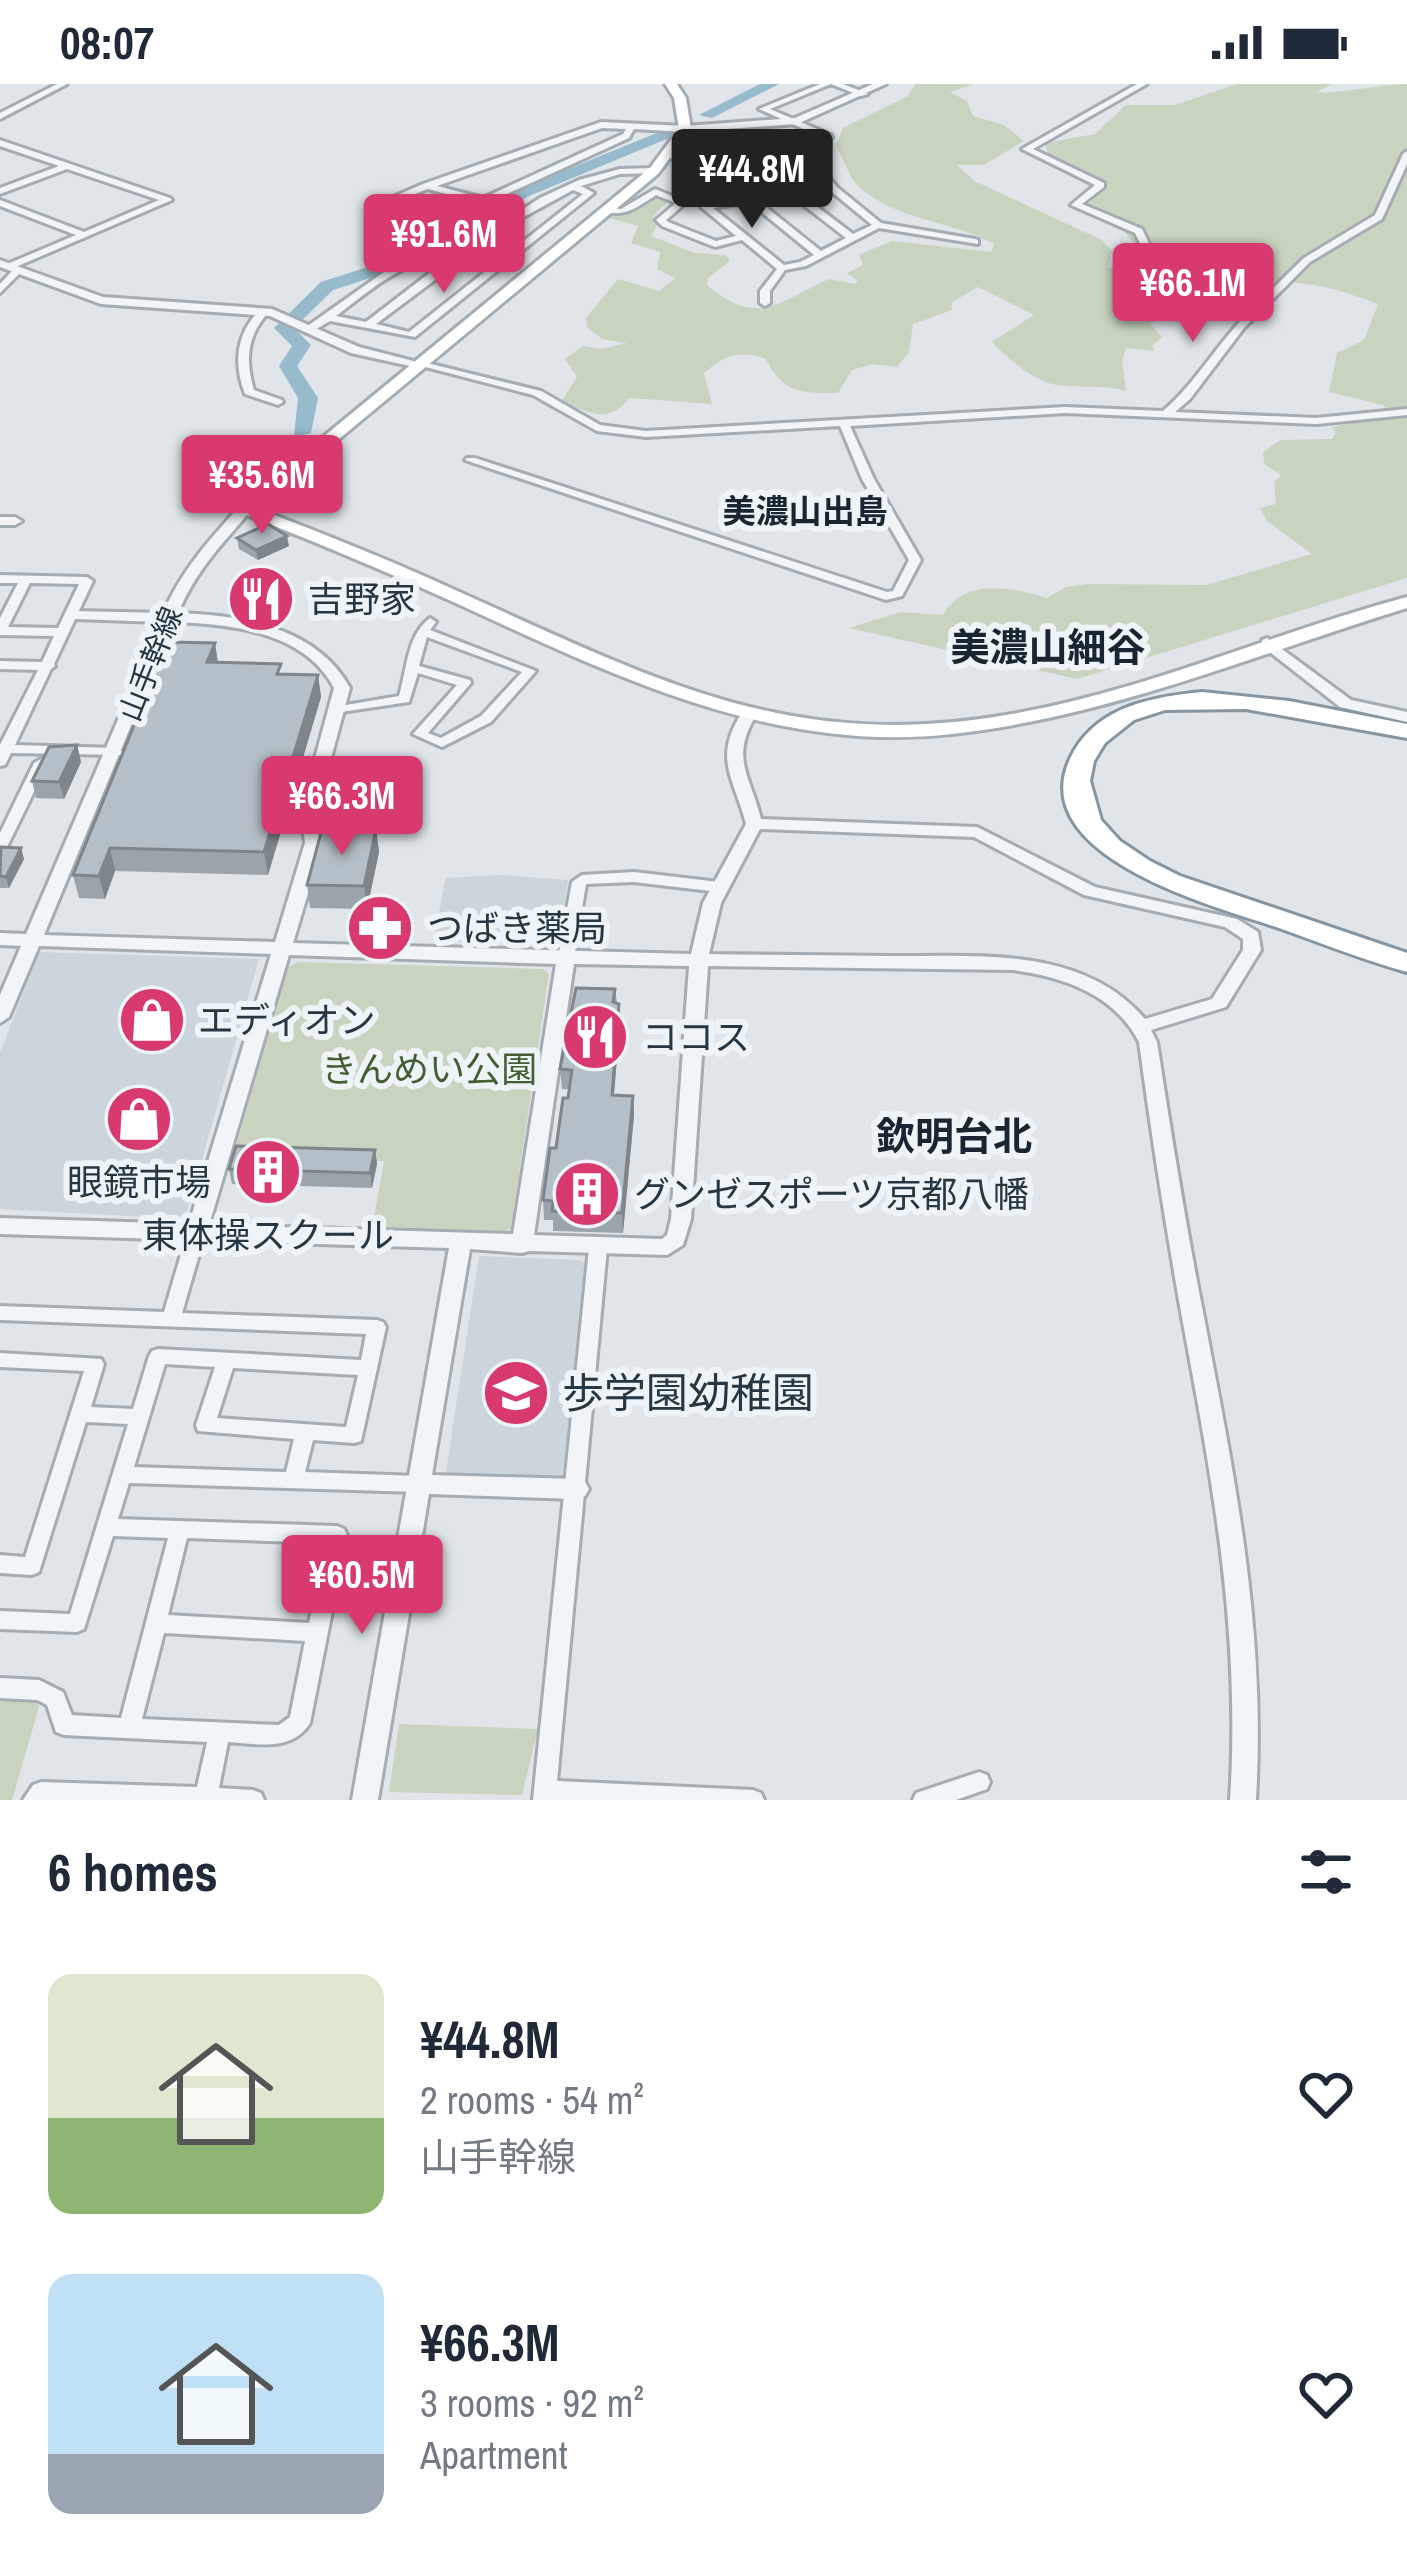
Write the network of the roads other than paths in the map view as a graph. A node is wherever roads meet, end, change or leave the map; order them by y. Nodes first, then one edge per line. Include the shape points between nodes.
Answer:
1 (63, 84) edge
2 (671, 84) edge
3 (831, 84) edge
4 (881, 84) edge
5 (1144, 84) edge
6 (864, 94) junction
7 (0, 116) edge
8 (797, 121) junction
9 (631, 127) junction
10 (685, 128) junction
11 (559, 140) junction
12 (793, 142) junction
13 (0, 143) edge
14 (754, 144) junction
15 (596, 148) junction
16 (1407, 154) edge
17 (669, 155) junction
18 (67, 166) junction
19 (654, 171) junction
20 (464, 172) junction
21 (695, 179) dead end
22 (826, 180) junction
23 (514, 184) junction
24 (790, 184) junction
25 (423, 186) junction
26 (574, 188) junction
27 (0, 191) edge
28 (748, 199) junction
29 (483, 200) junction
30 (0, 203) edge
31 (607, 210) junction
32 (878, 225) junction
33 (84, 235) junction
34 (851, 237) junction
35 (740, 238) junction
36 (975, 242) dead end
37 (819, 254) junction
38 (459, 256) junction
39 (501, 264) junction
40 (8, 267) edge
41 (782, 268) junction
42 (533, 270) junction
43 (0, 290) edge
44 (765, 303) dead end
45 (1256, 309) junction
46 (265, 311) junction
47 (327, 316) junction
48 (369, 326) junction
49 (308, 330) junction
50 (419, 364) junction
51 (278, 402) dead end
52 (1167, 412) junction
53 (1407, 412) edge
54 (844, 424) junction
55 (471, 460) dead end
56 (245, 509) junction
57 (0, 580) edge
58 (26, 580) junction
59 (1407, 602) edge
60 (75, 615) junction
61 (168, 616) junction
62 (0, 630) edge
63 (63, 632) junction
64 (1268, 643) junction
65 (0, 665) edge
66 (50, 666) junction
67 (416, 669) junction
68 (339, 710) junction
69 (746, 717) junction
70 (1407, 717) edge
71 (1407, 731) edge
72 (48, 750) junction
73 (116, 752) junction
74 (2, 753) edge
75 (754, 824) junction
76 (0, 847) edge
77 (718, 887) junction
78 (0, 939) edge
79 (32, 940) junction
80 (280, 947) junction
81 (566, 958) junction
82 (699, 958) junction
83 (1407, 963) edge
84 (0, 1017) edge
85 (1142, 1026) junction
86 (0, 1226) edge
87 (196, 1234) junction
88 (460, 1244) junction
89 (523, 1245) junction
90 (598, 1248) junction
91 (0, 1313) edge
92 (171, 1319) junction
93 (0, 1360) edge
94 (226, 1360) junction
95 (368, 1368) junction
96 (79, 1414) junction
97 (140, 1417) junction
98 (305, 1432) junction
99 (123, 1475) junction
100 (294, 1480) junction
101 (418, 1484) junction
102 (577, 1489) junction
103 (106, 1527) junction
104 (180, 1529) junction
105 (0, 1564) edge
106 (0, 1620) edge
107 (156, 1623) junction
108 (319, 1633) junction
109 (0, 1688) edge
110 (129, 1728) junction
111 (220, 1732) junction
112 (979, 1782) dead end
113 (544, 1795) edge
114 (104, 1797) edge
115 (206, 1798) edge
116 (34, 1800) edge
117 (254, 1800) edge
118 (365, 1800) edge
119 (753, 1800) edge
120 (925, 1800) edge
121 (1243, 1800) edge

1 - 7 street
2 - 10 main road
3 - 6 street
3 - 8 street via 763,109
4 - 6 street
5 - 45 street via 1026,149 1101,185 1076,206 1139,231 1158,272
6 - 8 street
8 - 10 street
8 - 12 street via 828,137
9 - 10 street
9 - 11 street via 601,125
9 - 15 street
10 - 17 main road, 山手幹線
11 - 15 street
11 - 20 street
12 - 14 street
12 - 22 street
13 - 18 street
14 - 17 street via 715,146 718,159
14 - 24 street
15 - 23 street
16 - 45 street via 1379,217 1307,260
17 - 19 main road, 山手幹線
18 - 27 street
18 - 33 street via 167,200
19 - 26 street via 628,167
19 - 31 main road, 山手幹線
20 - 23 street
20 - 25 street
21 - 28 street via 726,178
22 - 24 street
22 - 32 street
23 - 29 street
24 - 34 street
25 - 29 street
25 - 29 street via 398,197 453,213
26 - 38 street via 496,227
26 - 39 street via 589,193
28 - 35 street via 706,207
28 - 37 street
30 - 33 street
31 - 35 street via 622,212 656,192 682,202 666,211 664,224 715,244
31 - 42 main road, 山手幹線
32 - 34 street
32 - 36 street
33 - 40 street
34 - 37 street
35 - 41 street
37 - 41 street
38 - 47 street via 437,252 388,270
38 - 48 street
39 - 42 street
39 - 48 street via 411,334
40 - 43 street
40 - 46 street via 101,300
41 - 44 street
42 - 50 main road, 山手幹線
45 - 52 street
46 - 49 street
46 - 51 street via 239,366 249,392
47 - 48 street
47 - 49 street
49 - 50 street
50 - 54 street via 537,393 609,430 679,435
50 - 56 main road, 山手幹線
52 - 53 street via 1316,421
52 - 54 street
54 - 55 street via 915,560 898,593 790,567
56 - 61 street, 山手幹線 via 202,555
56 - 69 main road via 652,686
57 - 58 street
58 - 60 street via 87,581
58 - 62 street
59 - 64 main road
60 - 61 street
60 - 63 street
61 - 68 street via 224,619 310,651 336,672
61 - 73 street, 山手幹線
62 - 63 street
63 - 66 street
64 - 69 main road via 1140,687 982,725 818,729
64 - 70 street via 1346,704
65 - 66 street
66 - 74 street
67 - 67 street via 465,683 420,734 442,743 486,718 530,671 426,627
67 - 68 street via 404,699
68 - 80 street via 309,810 314,842
69 - 75 street via 730,762
71 - 83 highway via 1257,703 1192,700 1142,710 1101,734 1087,750 1077,786 1091,826 1111,847 1171,882
72 - 73 street
72 - 74 street
72 - 76 street
73 - 79 street, 山手幹線
75 - 77 street
75 - 85 street via 977,832 1065,882 1231,923 1252,936 1252,950 1219,1003
77 - 81 street via 582,880
77 - 82 street
78 - 79 street
79 - 80 street
79 - 84 street, 山手幹線
80 - 81 street
80 - 87 street
81 - 82 street
81 - 89 street
82 - 85 street via 1028,965 1102,991
82 - 90 street via 676,1239 655,1250
85 - 121 street via 1226,1489 1247,1670
86 - 87 street
87 - 88 street
87 - 92 street
88 - 89 street
88 - 101 street
89 - 90 street
90 - 102 street
91 - 92 street
92 - 95 street via 377,1327
93 - 96 street via 95,1364
94 - 95 street
94 - 97 street via 158,1356
94 - 98 street via 205,1425
95 - 98 street via 354,1435
96 - 97 street
96 - 105 street via 32,1566
97 - 99 street
98 - 100 street
99 - 100 street
99 - 103 street
100 - 101 street
101 - 102 street
101 - 118 street
102 - 113 street
103 - 104 street
103 - 106 street via 76,1623
104 - 107 street
104 - 108 street via 337,1535
107 - 108 street
107 - 110 street
108 - 111 street via 299,1723 282,1735
109 - 110 street via 56,1699 64,1725
110 - 111 street
111 - 115 street
112 - 120 street
113 - 119 street
114 - 115 street
114 - 116 street via 40,1792
115 - 117 street

